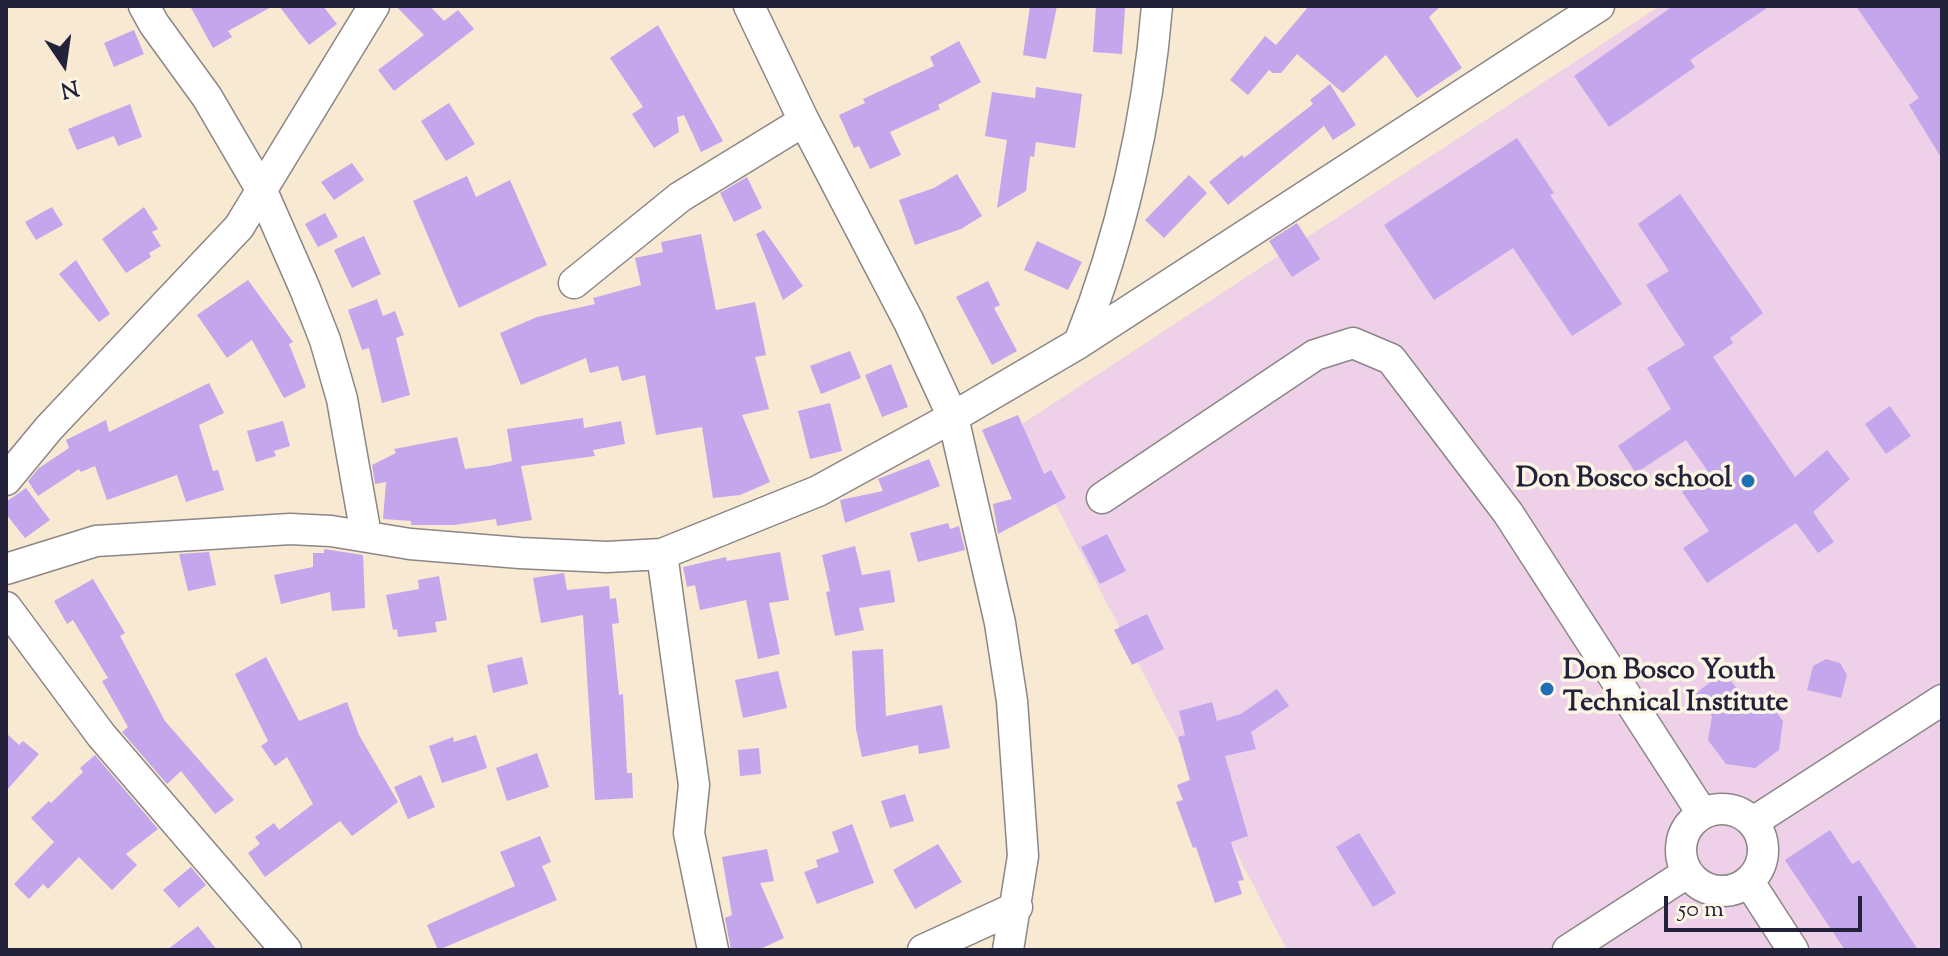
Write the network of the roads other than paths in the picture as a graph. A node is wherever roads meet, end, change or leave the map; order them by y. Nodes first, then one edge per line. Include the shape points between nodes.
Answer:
1 (144, 6) edge
2 (374, 6) edge
3 (749, 6) edge
4 (1157, 6) edge
5 (1599, 6) edge
6 (804, 121) junction
7 (262, 191) junction
8 (574, 283) dead end
9 (1079, 343) junction
10 (953, 417) junction
11 (6, 480) edge
12 (1102, 498) dead end
13 (366, 535) junction
14 (662, 554) junction
15 (6, 569) edge
16 (6, 607) edge
17 (1942, 700) edge
18 (1702, 813) junction
19 (1753, 822) junction
20 (1687, 873) junction
21 (1749, 882) junction
22 (1017, 907) junction
23 (286, 950) edge
24 (713, 950) edge
25 (923, 950) edge
26 (1008, 950) edge
27 (1568, 950) edge
28 (1793, 950) edge

1 - 7 street via 207,97
2 - 7 street
3 - 6 street
4 - 9 street via 1124,203
5 - 9 street
6 - 8 street via 680,197
6 - 10 street
7 - 11 street via 239,227
7 - 13 street via 325,340 342,399
9 - 10 street
10 - 14 street via 818,491
10 - 22 street via 1000,623 1012,701 1023,856
12 - 18 street via 1315,355 1353,343 1391,359 1508,513
13 - 14 street via 520,553
13 - 15 street via 290,529 131,537 96,541
14 - 24 street via 694,785 689,833
16 - 23 street via 101,735
17 - 19 street
18 - 19 street via 1729,809
18 - 20 street via 1682,840
19 - 21 street via 1764,852 1760,869
20 - 21 street via 1716,891
20 - 27 street
21 - 28 street
22 - 25 street
22 - 26 street

